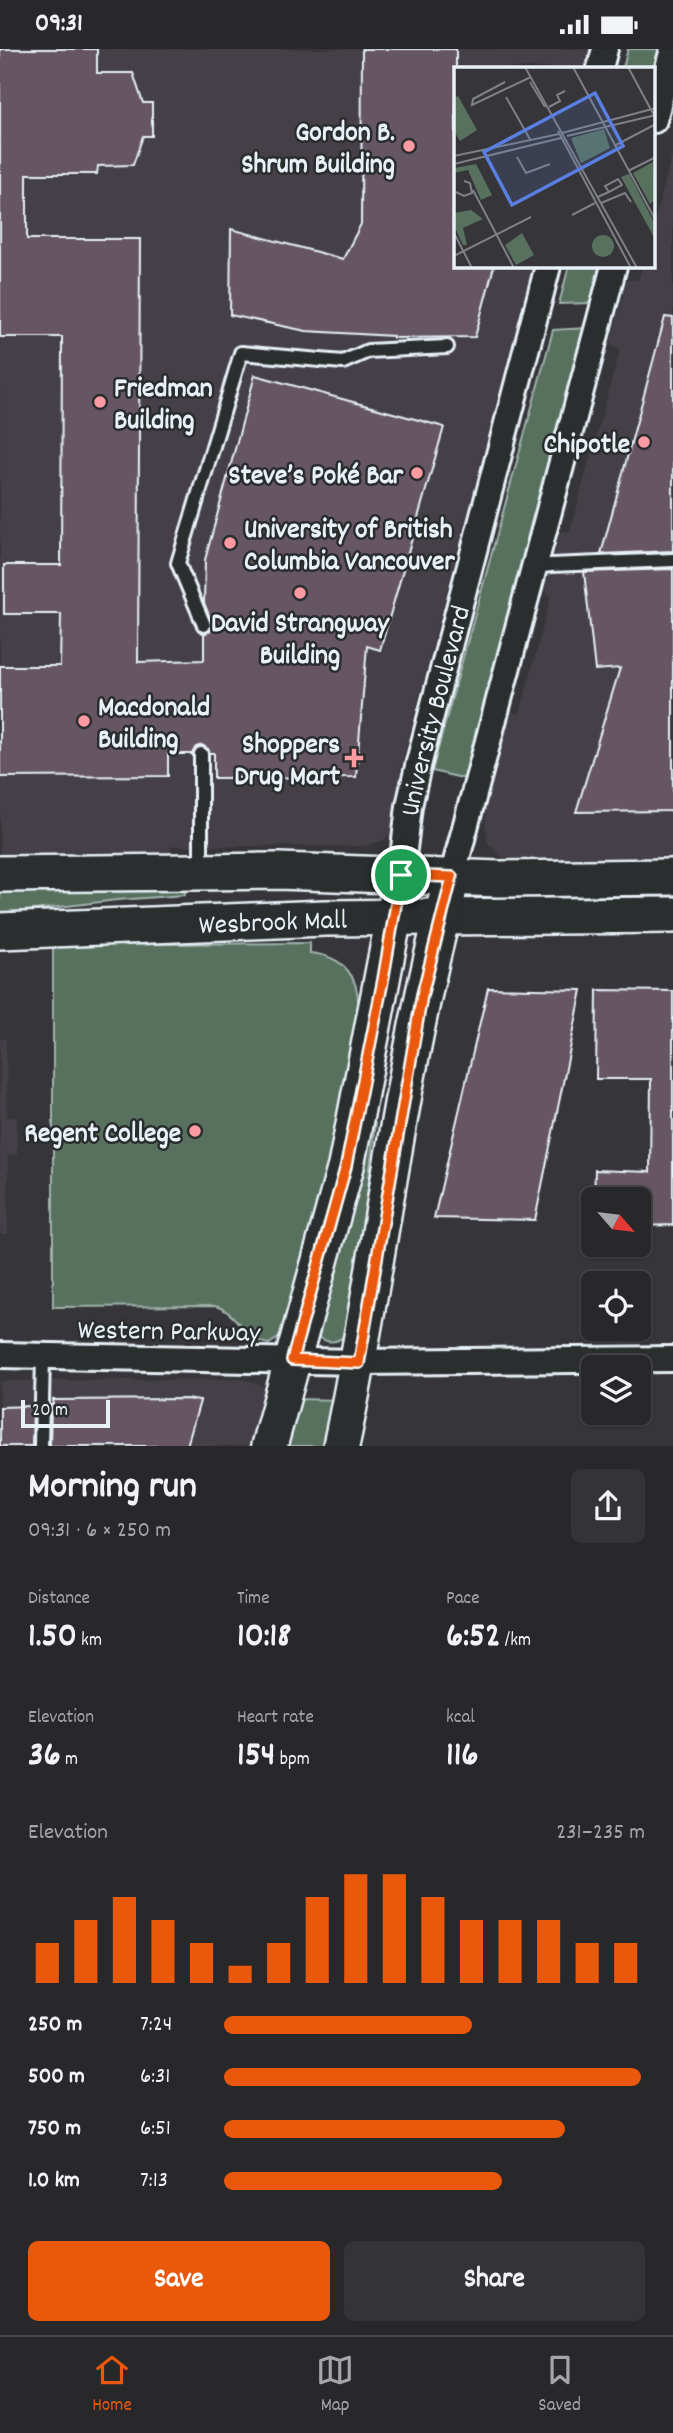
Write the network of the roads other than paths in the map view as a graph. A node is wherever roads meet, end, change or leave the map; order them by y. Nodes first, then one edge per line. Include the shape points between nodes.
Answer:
1 (606, 49) edge
2 (673, 49) edge
3 (600, 67) edge
4 (656, 113) edge
5 (547, 268) edge
6 (613, 268) edge
7 (447, 347) dead end
8 (673, 560) edge
9 (535, 568) junction
10 (204, 625) dead end
11 (201, 754) dead end
12 (201, 871) junction
13 (0, 874) edge
14 (401, 875) junction
15 (452, 877) junction
16 (673, 877) edge
17 (673, 915) edge
18 (442, 916) junction
19 (394, 917) junction
20 (0, 931) edge
21 (0, 1355) edge
22 (43, 1356) junction
23 (673, 1359) edge
24 (292, 1360) junction
25 (359, 1363) junction
26 (41, 1446) edge
27 (269, 1446) edge
28 (341, 1446) edge

1 - 3 street
2 - 4 street
5 - 14 street, University Boulevard via 419,762
6 - 9 street, University Boulevard
7 - 10 lane via 368,351 343,362 241,353 178,563
8 - 9 lane
9 - 15 street, University Boulevard
11 - 12 lane
12 - 13 main road, Wesbrook Mall
12 - 14 main road, Wesbrook Mall
14 - 15 main road, Wesbrook Mall
14 - 19 main road, University Boulevard
15 - 16 main road, Wesbrook Mall
15 - 18 main road, University Boulevard
17 - 18 main road, Wesbrook Mall
18 - 19 main road, Wesbrook Mall
18 - 25 main road, University Boulevard via 422,995
19 - 20 main road, Wesbrook Mall
19 - 24 main road, University Boulevard via 346,1166
21 - 22 street, Western Parkway
22 - 24 street, Western Parkway
22 - 26 lane
23 - 25 street, Western Parkway
24 - 25 street, Western Parkway
24 - 27 main road, University Boulevard
25 - 28 main road, University Boulevard

